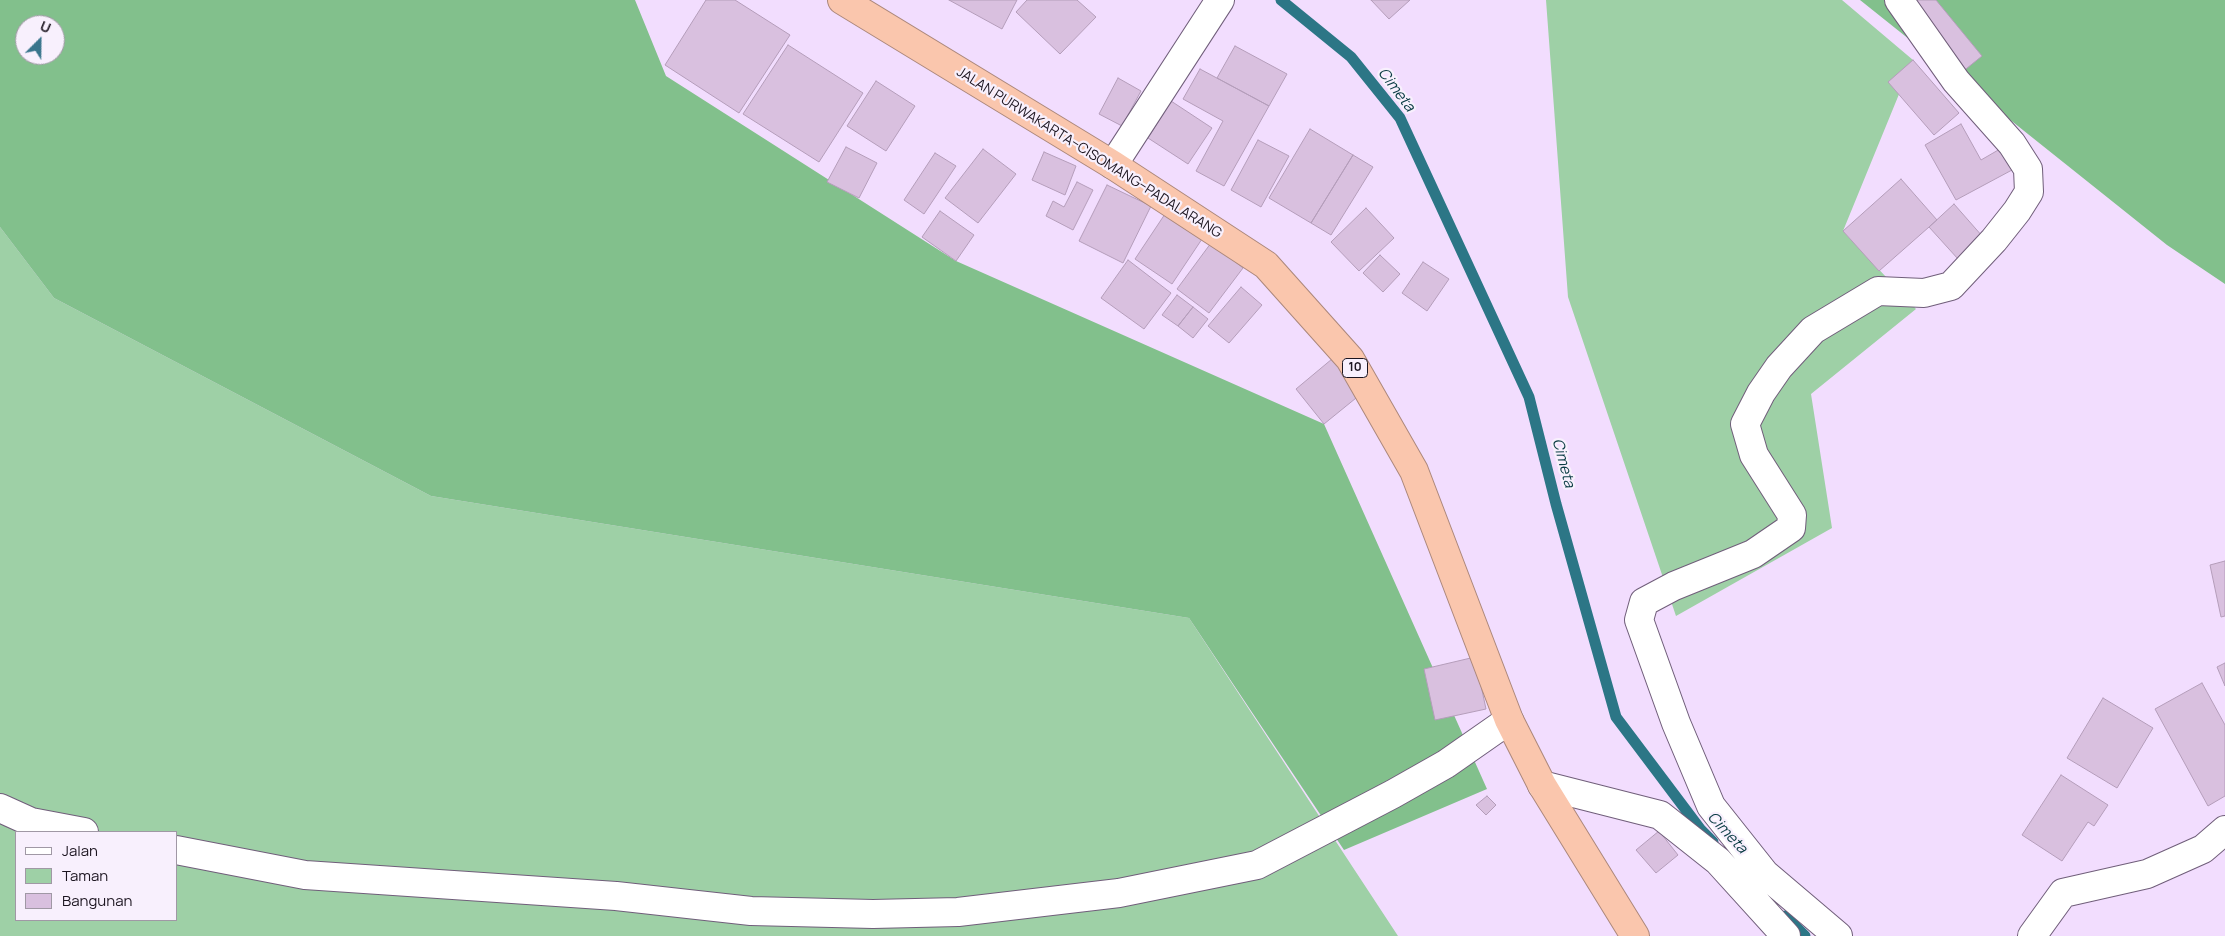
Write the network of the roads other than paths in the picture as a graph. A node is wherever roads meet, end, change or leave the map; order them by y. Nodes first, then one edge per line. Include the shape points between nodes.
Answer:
1 (842, 0) edge
2 (1899, 0) edge
3 (1217, 4) edge
4 (1113, 165) junction
5 (1509, 720) junction
6 (1542, 785) junction
7 (0, 808) edge
8 (2225, 830) edge
9 (79, 831) edge
10 (178, 850) edge
11 (1635, 936) edge
12 (1786, 936) edge
13 (1838, 936) edge
14 (2032, 936) edge

1 - 4 highway, JALAN PURWAKARTA–CISOMANG–PADALARANG / 10
2 - 13 street via 1956,81 2012,144 2028,169 2028,192 2000,232 1951,286 1924,293 1878,291 1813,330 1779,367 1745,424 1754,455 1792,515 1791,528 1753,554 1674,586 1644,602 1639,620 1676,723 1711,806 1765,874
3 - 4 street
4 - 5 highway, JALAN PURWAKARTA–CISOMANG–PADALARANG / 10 via 1266,265 1350,359 1414,471
5 - 6 highway, JALAN PURWAKARTA–CISOMANG–PADALARANG / 10
5 - 10 street via 1446,764 1256,865 1119,893 958,912 751,911 616,896 305,875
6 - 11 highway, JALAN PURWAKARTA–CISOMANG–PADALARANG / 10
6 - 12 street via 1660,815 1718,861
7 - 9 street via 31,822
8 - 14 street via 2203,849 2147,874 2063,894

